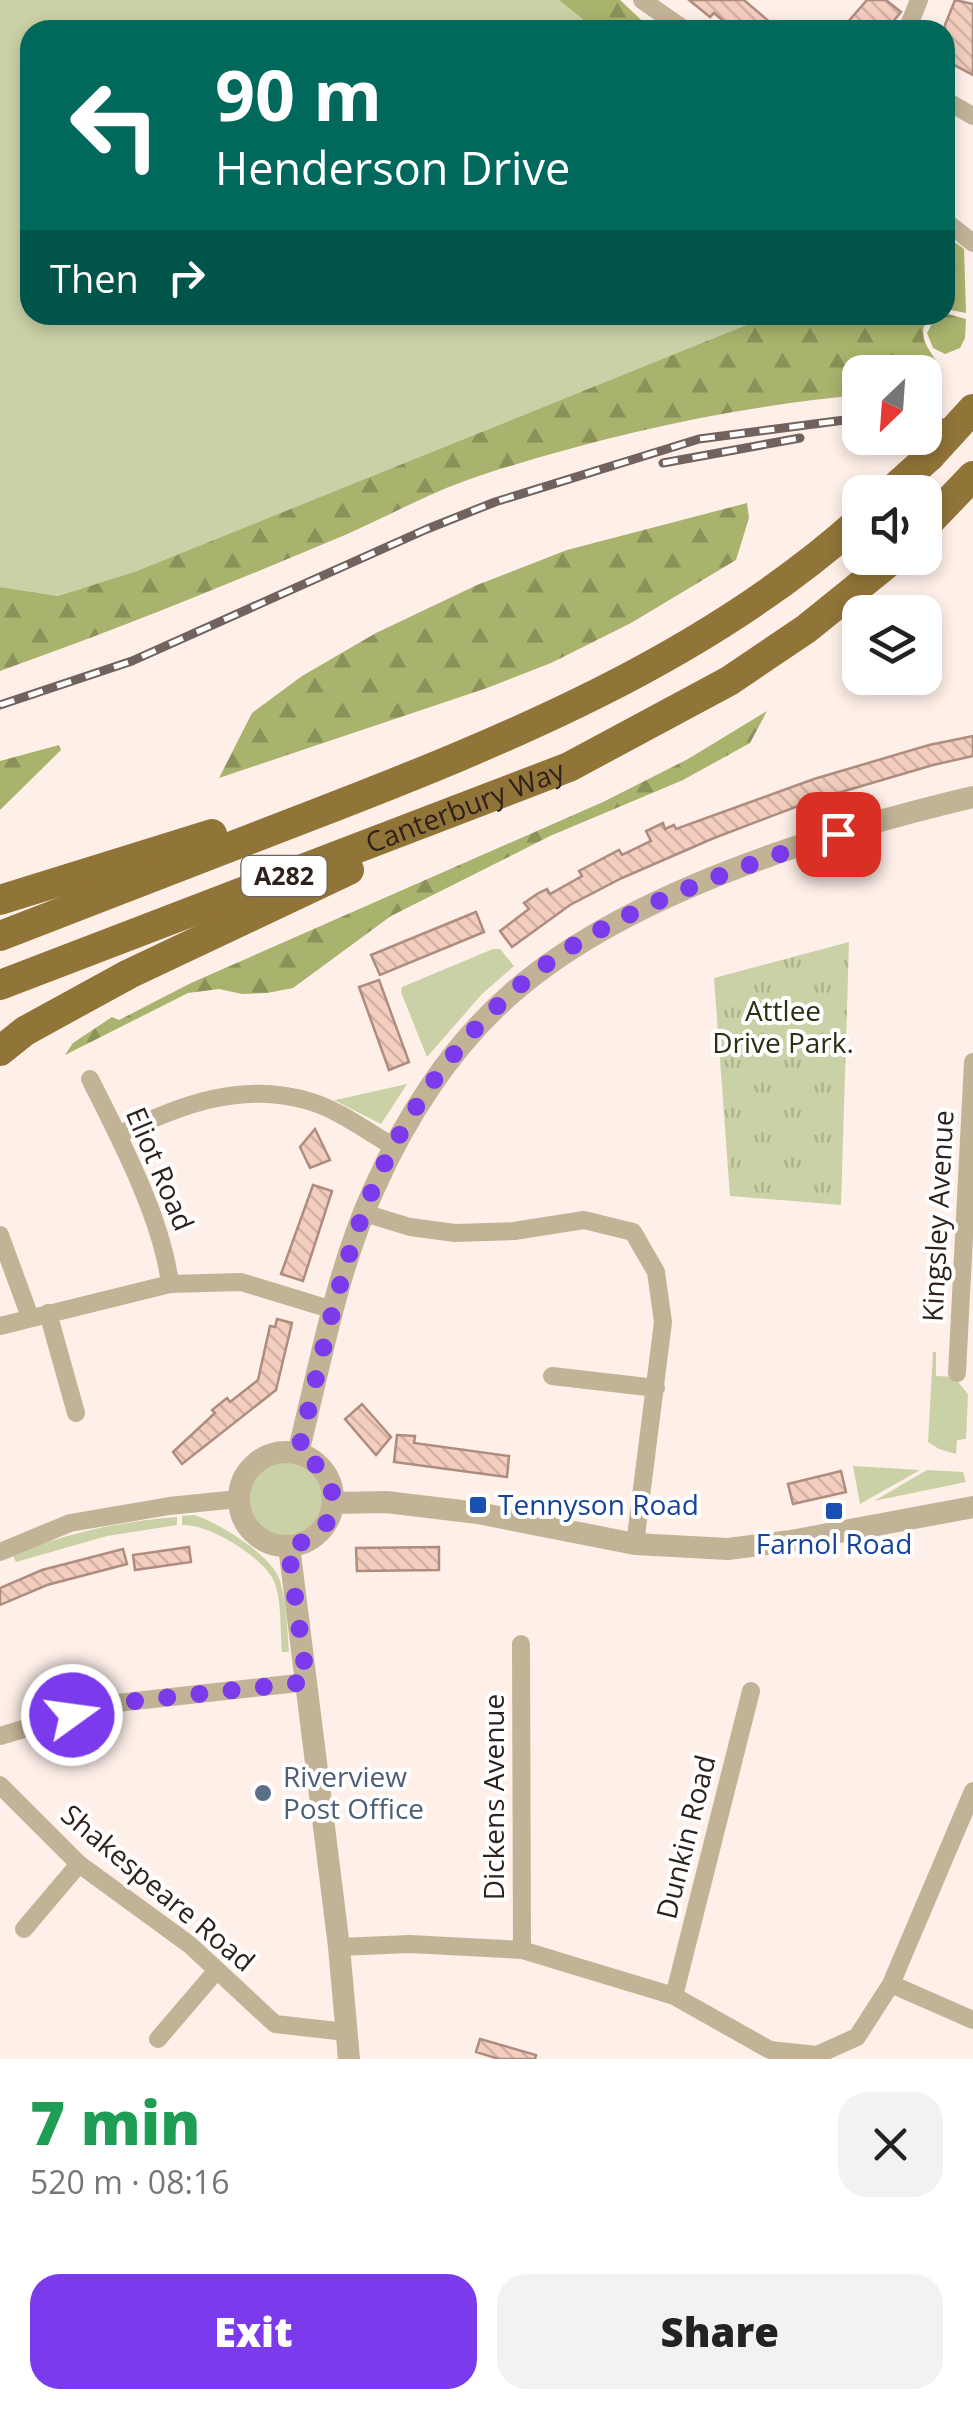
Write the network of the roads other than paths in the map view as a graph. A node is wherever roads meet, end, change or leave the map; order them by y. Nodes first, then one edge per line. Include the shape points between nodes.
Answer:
1 (642, 0) edge
2 (671, 20) edge
3 (973, 408) edge
4 (909, 475) edge
5 (973, 476) edge
6 (942, 508) edge
7 (842, 534) edge
8 (873, 575) edge
9 (453, 761) junction
10 (569, 767) junction
11 (973, 796) edge
12 (0, 900) edge
13 (0, 936) edge
14 (0, 986) edge
15 (0, 1050) edge
16 (973, 1062) edge
17 (90, 1079) dead end
18 (118, 1135) junction
19 (394, 1147) junction
20 (364, 1213) junction
21 (0, 1235) edge
22 (170, 1284) junction
23 (333, 1310) junction
24 (39, 1315) junction
25 (0, 1326) edge
26 (957, 1374) dead end
27 (552, 1376) dead end
28 (656, 1388) junction
29 (76, 1413) dead end
30 (298, 1453) junction
31 (238, 1499) junction
32 (333, 1503) junction
33 (973, 1506) edge
34 (635, 1544) junction
35 (288, 1546) junction
36 (0, 1552) edge
37 (521, 1644) dead end
38 (307, 1682) junction
39 (751, 1692) dead end
40 (0, 1736) edge
41 (0, 1784) edge
42 (973, 1791) edge
43 (79, 1864) junction
44 (24, 1930) dead end
45 (338, 1947) junction
46 (522, 1950) junction
47 (217, 1970) junction
48 (891, 1984) junction
49 (674, 1996) junction
50 (973, 2020) edge
51 (346, 2032) junction
52 (158, 2039) dead end
53 (768, 2054) edge
54 (349, 2059) edge

1 - 2 street
3 - 4 highway, bridge
5 - 6 highway
7 - 9 highway, Canterbury Way / A282 via 721,624 592,696
8 - 10 highway, Canterbury Way / A282 via 729,681
9 - 12 highway, A282
9 - 13 highway, Canterbury Way / A282
10 - 14 highway, Canterbury Way / A282
10 - 15 highway, A282 via 130,974
11 - 19 street via 800,846 576,944 487,1017
16 - 26 street, Kingsley Avenue
17 - 18 street, Eliot Road
18 - 19 street via 167,1111 256,1092 313,1102
18 - 22 street, Eliot Road via 166,1254
19 - 20 street
20 - 23 street
20 - 28 street via 455,1233 584,1220 633,1232 656,1272 663,1322
21 - 24 street
22 - 23 street via 241,1282
22 - 24 street
23 - 30 street
24 - 25 street
24 - 29 street
27 - 28 street
28 - 34 street
30 - 31 street via 280,1452 250,1467
30 - 32 street via 324,1472
31 - 35 street via 248,1528 273,1545
31 - 36 street via 70,1523
32 - 34 street via 478,1513
32 - 35 street via 324,1528
33 - 34 street via 728,1549
35 - 38 street
37 - 46 street, Dickens Avenue
38 - 40 street via 108,1704
38 - 45 street
39 - 49 street, Dunkin Road
41 - 43 street, Shakespeare Road
42 - 48 street
43 - 44 street
43 - 47 street, Shakespeare Road
45 - 46 street
45 - 51 street
46 - 49 street
47 - 51 street, Shakespeare Road via 275,2024
47 - 52 street
48 - 50 street
48 - 53 street via 857,2037 817,2056
49 - 53 street
51 - 54 street

